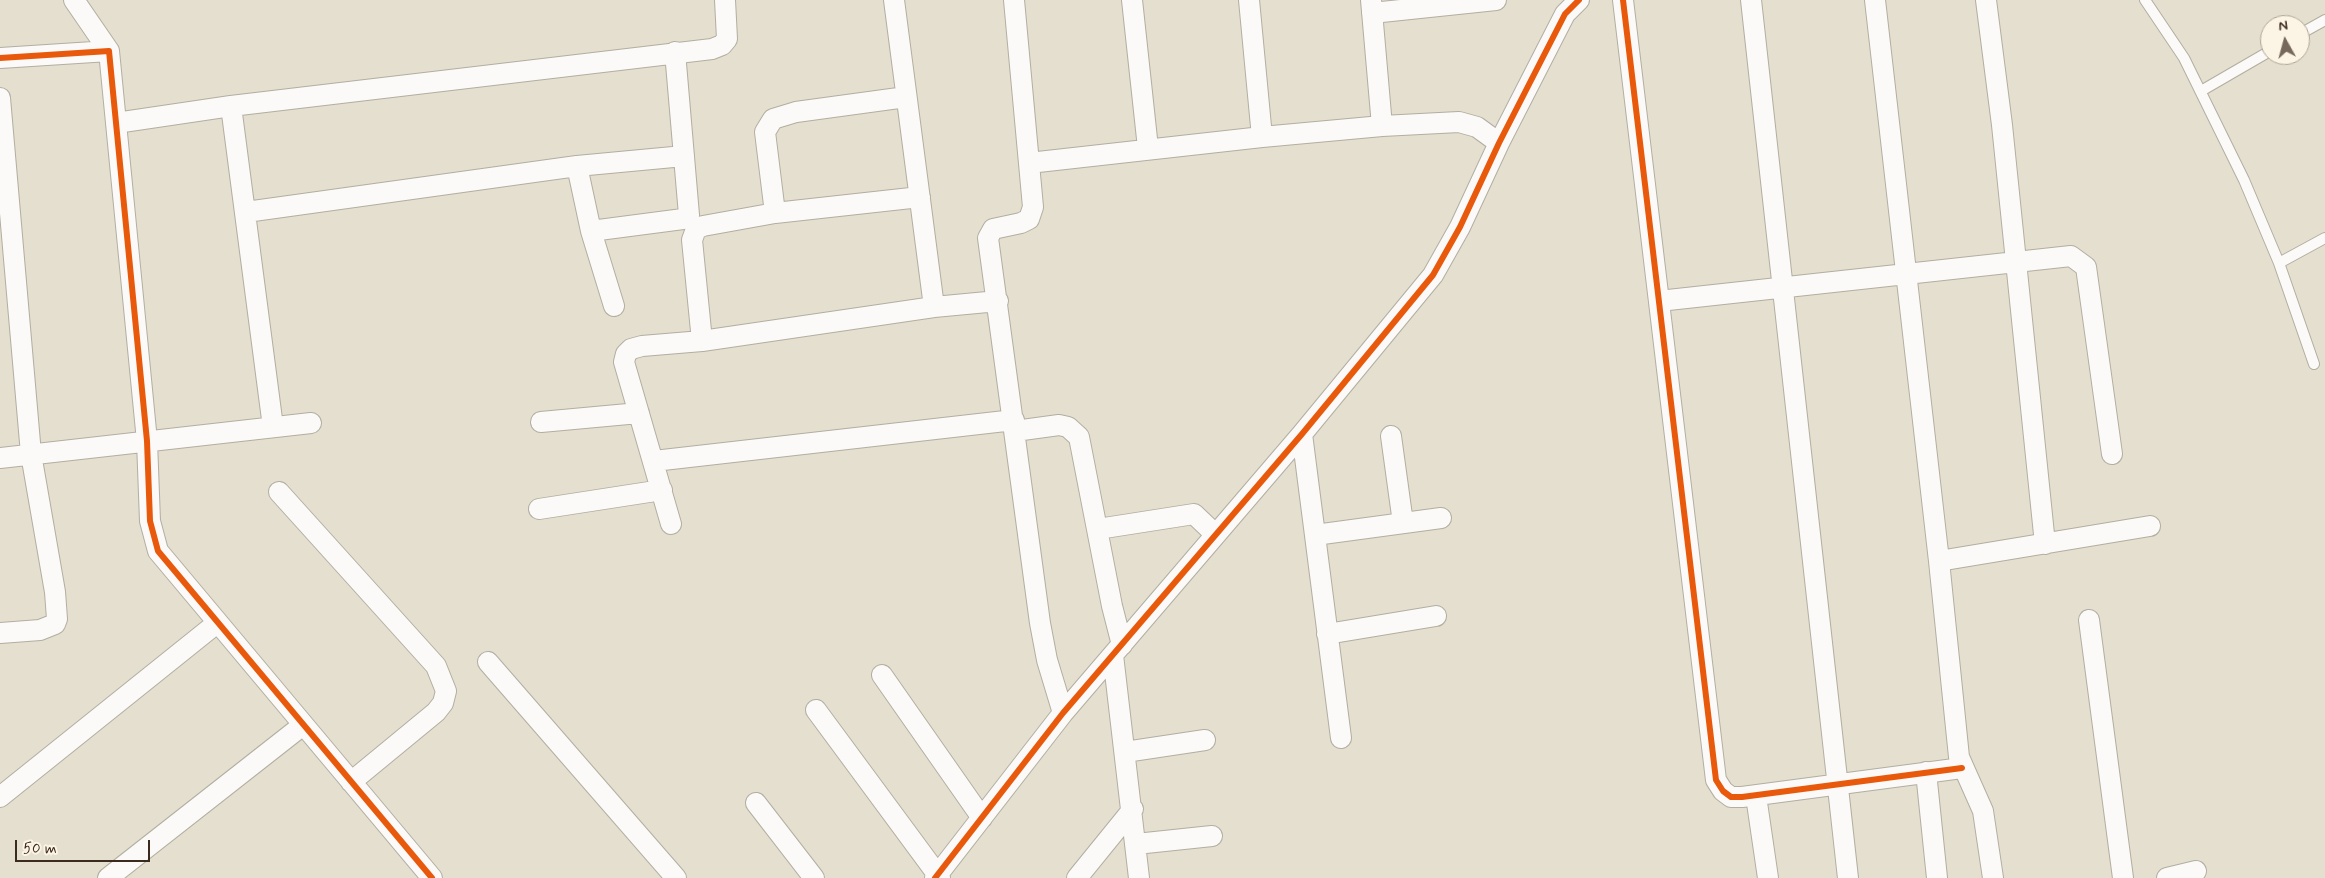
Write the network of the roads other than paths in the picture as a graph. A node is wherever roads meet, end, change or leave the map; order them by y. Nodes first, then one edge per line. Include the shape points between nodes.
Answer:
1 (74, 0) edge
2 (724, 0) edge
3 (894, 0) edge
4 (1014, 0) edge
5 (1132, 0) edge
6 (1248, 0) edge
7 (1496, 0) edge
8 (1579, 0) edge
9 (1623, 0) edge
10 (1751, 0) edge
11 (1875, 0) edge
12 (1986, 0) edge
13 (2145, 0) edge
14 (1371, 6) edge
15 (1559, 7) edge
16 (2325, 20) edge
17 (2310, 28) edge
18 (109, 51) junction
19 (675, 52) junction
20 (2260, 57) edge
21 (0, 58) edge
22 (2201, 91) junction
23 (906, 97) junction
24 (0, 98) edge
25 (230, 106) junction
26 (116, 123) junction
27 (1382, 126) junction
28 (1262, 137) junction
29 (1499, 143) junction
30 (1148, 148) junction
31 (684, 156) junction
32 (1028, 163) junction
33 (577, 166) junction
34 (920, 197) junction
35 (246, 212) junction
36 (775, 214) junction
37 (591, 232) junction
38 (2325, 238) edge
39 (2016, 262) junction
40 (2279, 263) junction
41 (1907, 274) junction
42 (1783, 286) junction
43 (998, 301) junction
44 (1659, 301) junction
45 (614, 306) dead end
46 (934, 307) junction
47 (702, 341) junction
48 (2314, 364) dead end
49 (639, 413) junction
50 (312, 422) dead end
51 (541, 422) dead end
52 (1014, 425) junction
53 (273, 427) junction
54 (1302, 434) junction
55 (1391, 436) dead end
56 (147, 441) junction
57 (31, 454) junction
58 (2112, 454) dead end
59 (0, 458) edge
60 (654, 461) junction
61 (662, 490) junction
62 (279, 492) dead end
63 (539, 509) dead end
64 (1441, 518) dead end
65 (1403, 523) junction
66 (671, 524) dead end
67 (2150, 526) dead end
68 (1098, 529) junction
69 (1215, 534) junction
70 (1315, 534) junction
71 (2045, 544) junction
72 (1940, 561) junction
73 (1436, 616) dead end
74 (2089, 620) dead end
75 (217, 623) junction
76 (0, 633) edge
77 (1327, 634) junction
78 (1117, 650) junction
79 (488, 662) dead end
80 (882, 675) dead end
81 (816, 710) dead end
82 (1063, 714) junction
83 (303, 726) junction
84 (1341, 738) dead end
85 (1205, 740) dead end
86 (1125, 752) junction
87 (1962, 768) junction
88 (1926, 772) junction
89 (351, 782) junction
90 (1837, 784) junction
91 (1756, 796) junction
92 (0, 797) edge
93 (756, 803) dead end
94 (1133, 809) junction
95 (982, 818) junction
96 (1212, 836) dead end
97 (1136, 844) junction
98 (2196, 871) dead end
99 (938, 877) edge
100 (108, 878) edge
101 (432, 878) edge
102 (676, 878) edge
103 (814, 878) edge
104 (1077, 878) edge
105 (1139, 878) edge
106 (1768, 878) edge
107 (1848, 878) edge
108 (1937, 878) edge
109 (1993, 878) edge
110 (2123, 878) edge
111 (2167, 878) edge

1 - 18 street
2 - 19 street via 725,43 712,49
3 - 23 street
4 - 32 street
5 - 30 street
6 - 28 street
7 - 14 street
8 - 15 street
9 - 44 street
10 - 42 street
11 - 41 street
12 - 39 street
13 - 22 lane via 2184,58
14 - 27 street
15 - 29 street
16 - 17 lane
18 - 21 street
18 - 26 street
19 - 25 street
19 - 31 street
20 - 22 lane
22 - 40 lane
23 - 34 street
23 - 36 street via 796,112 773,119 765,132
24 - 57 street
25 - 26 street
25 - 35 street
26 - 56 street
27 - 28 street
27 - 29 street via 1459,122 1477,127
28 - 30 street
29 - 54 street via 1460,227 1433,275
30 - 32 street
31 - 33 street
31 - 37 street via 690,208 686,217
32 - 43 street via 1032,214 1025,222 993,229 988,238
33 - 35 street
33 - 37 street
34 - 36 street
34 - 46 street
35 - 53 street
36 - 47 street via 703,226 694,232 692,240
37 - 45 street
38 - 40 lane
39 - 41 street
39 - 58 street via 2070,256 2086,267
39 - 71 street
40 - 48 lane
41 - 42 street
41 - 72 street
42 - 44 street
42 - 90 street
43 - 46 street
43 - 52 street
44 - 91 street via 1714,770 1723,792 1731,797
46 - 47 street
47 - 49 street via 642,346 626,354 624,362
49 - 51 street
49 - 60 street
50 - 53 street
52 - 60 street
52 - 68 street via 1059,426 1075,431 1084,451
52 - 82 street via 1040,623 1049,669
53 - 56 street
54 - 69 street
54 - 70 street
55 - 65 street
56 - 57 street
56 - 75 street via 150,521 158,551
57 - 59 street
57 - 76 street via 57,619 55,624 40,630
60 - 61 street
61 - 63 street
61 - 66 street
62 - 89 street via 436,666 446,691 436,712
64 - 65 street
65 - 70 street
67 - 71 street
68 - 69 street via 1194,514
68 - 78 street
69 - 78 street
70 - 77 street
71 - 72 street
72 - 87 street
73 - 77 street
74 - 110 street
75 - 83 street
75 - 92 street
77 - 84 street
78 - 82 street
78 - 86 street
79 - 102 street
80 - 95 street
81 - 99 street
82 - 95 street
83 - 89 street
83 - 100 street
85 - 86 street
86 - 94 street
87 - 88 street
87 - 109 street via 1983,811
88 - 90 street
88 - 108 street
89 - 101 street
90 - 91 street
90 - 107 street
91 - 106 street
93 - 103 street
94 - 97 street
94 - 104 street
95 - 99 street
96 - 97 street
97 - 105 street
98 - 111 street

